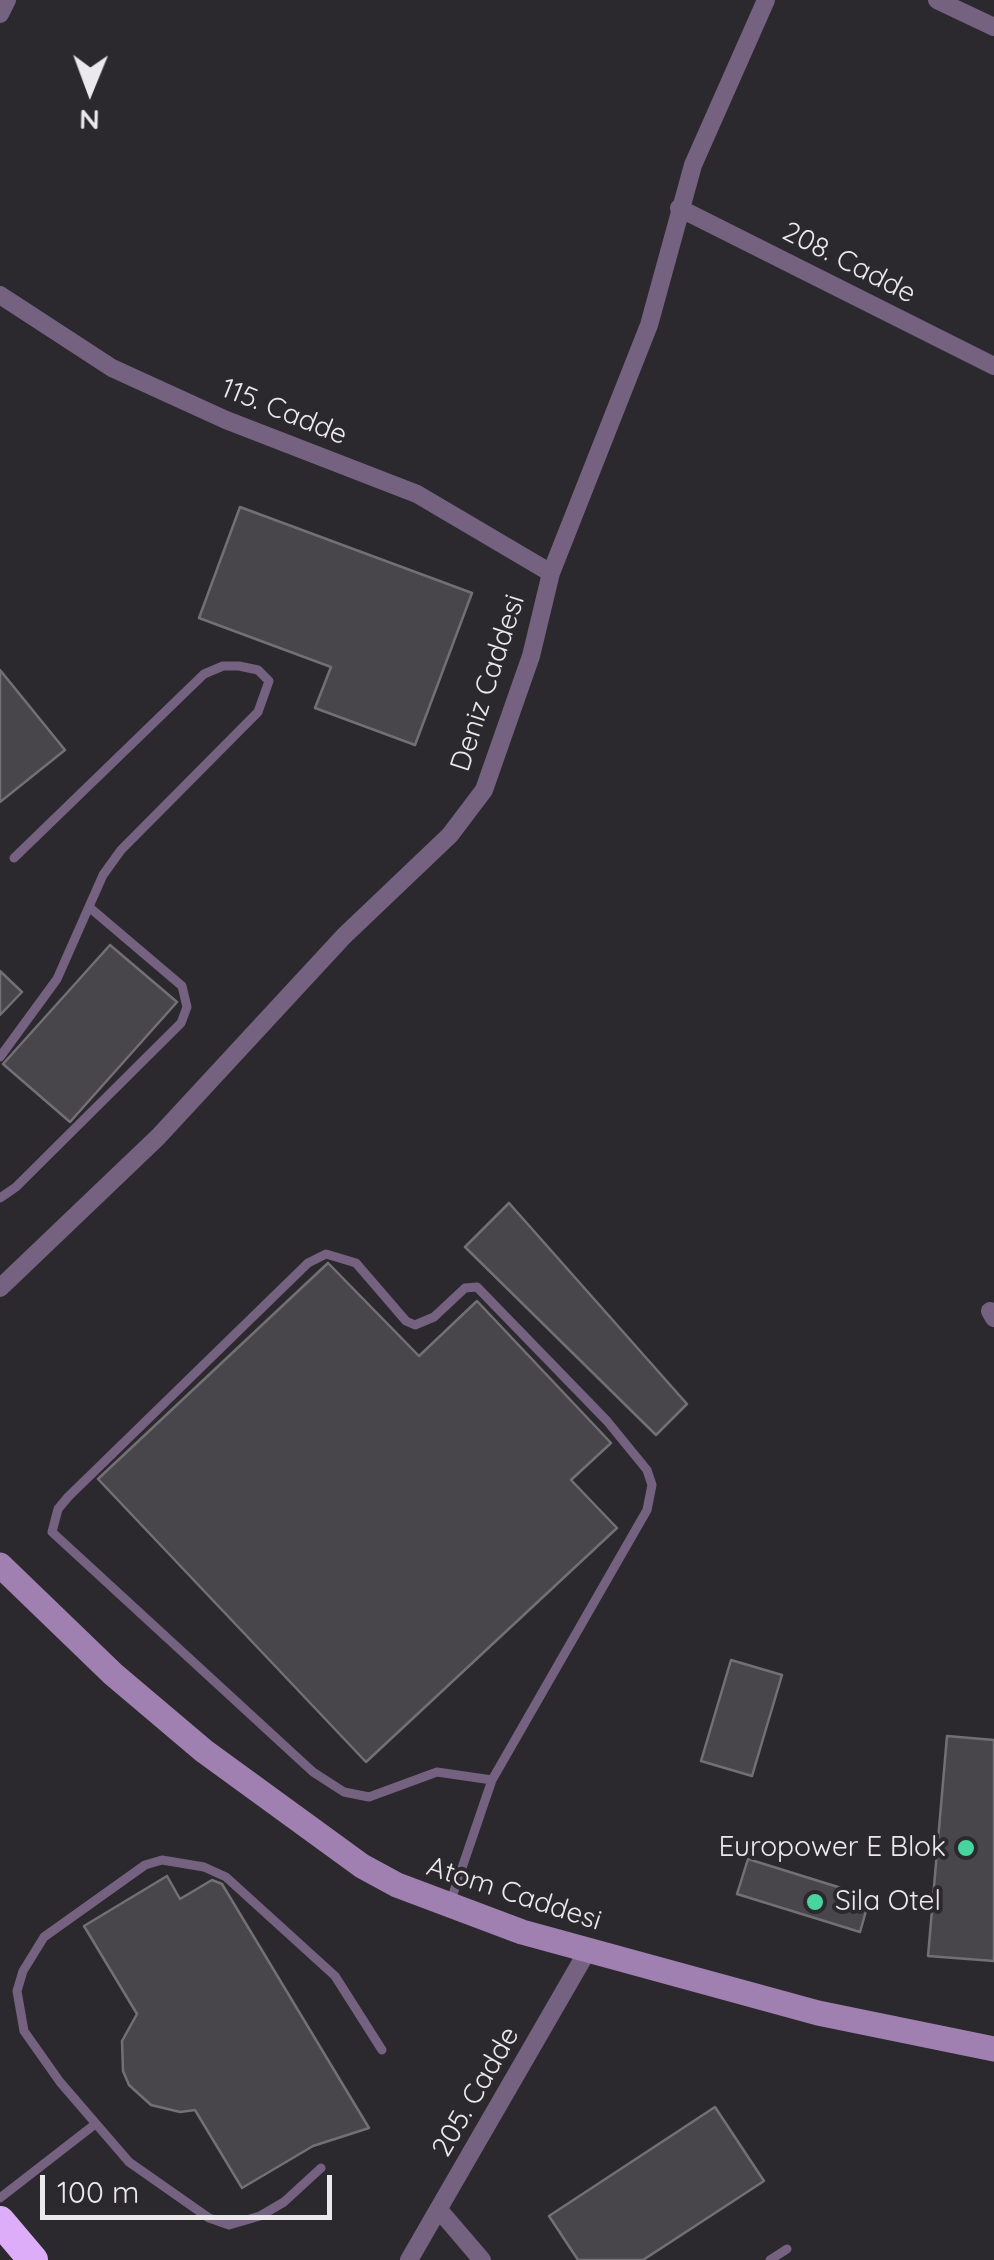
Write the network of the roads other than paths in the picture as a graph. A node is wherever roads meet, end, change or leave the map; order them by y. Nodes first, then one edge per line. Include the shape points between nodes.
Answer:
1 (7, 0) edge
2 (766, 0) edge
3 (937, 0) edge
4 (0, 14) edge
5 (994, 27) edge
6 (679, 208) junction
7 (0, 295) edge
8 (994, 366) edge
9 (552, 573) junction
10 (14, 858) dead end
11 (89, 908) junction
12 (0, 1057) edge
13 (0, 1198) edge
14 (0, 1288) edge
15 (0, 1565) edge
16 (492, 1780) junction
17 (448, 1908) junction
18 (588, 1950) junction
19 (994, 2049) edge
20 (382, 2050) dead end
21 (94, 2126) junction
22 (321, 2168) dead end
23 (0, 2198) edge
24 (440, 2211) junction
25 (0, 2220) edge
26 (788, 2249) dead end
27 (33, 2260) edge
28 (409, 2260) edge
29 (482, 2260) edge
30 (770, 2260) edge

1 - 4 street
2 - 6 street, Deniz Caddesi
3 - 5 street
6 - 8 street, 208. Cadde
6 - 9 street, Deniz Caddesi via 649,324
7 - 9 street, 115. Cadde via 112,368 416,494
9 - 14 street, Deniz Caddesi via 496,764 450,835 344,936 158,1137
10 - 11 lane via 204,674 223,666 258,670 269,681 258,712 120,850
11 - 12 lane via 57,979
11 - 13 lane via 182,986 187,1007 181,1023
15 - 17 street, Atom Caddesi via 113,1674 219,1762 362,1866
16 - 16 lane via 647,1510 648,1470 477,1287 465,1288 434,1317 414,1325 356,1263 326,1254 308,1263 68,1497 52,1532 313,1772 344,1792 369,1798 437,1772
16 - 17 lane
17 - 18 street, Atom Caddesi
18 - 19 street, Atom Caddesi via 818,2013
18 - 24 street, 205. Cadde
20 - 21 lane via 334,1976 226,1877 162,1860 101,1892 44,1937 17,1990 24,2031
21 - 22 lane via 138,2169 229,2225 284,2202
21 - 23 lane
24 - 28 street, 205. Cadde
24 - 29 street
25 - 27 highway
26 - 30 lane

